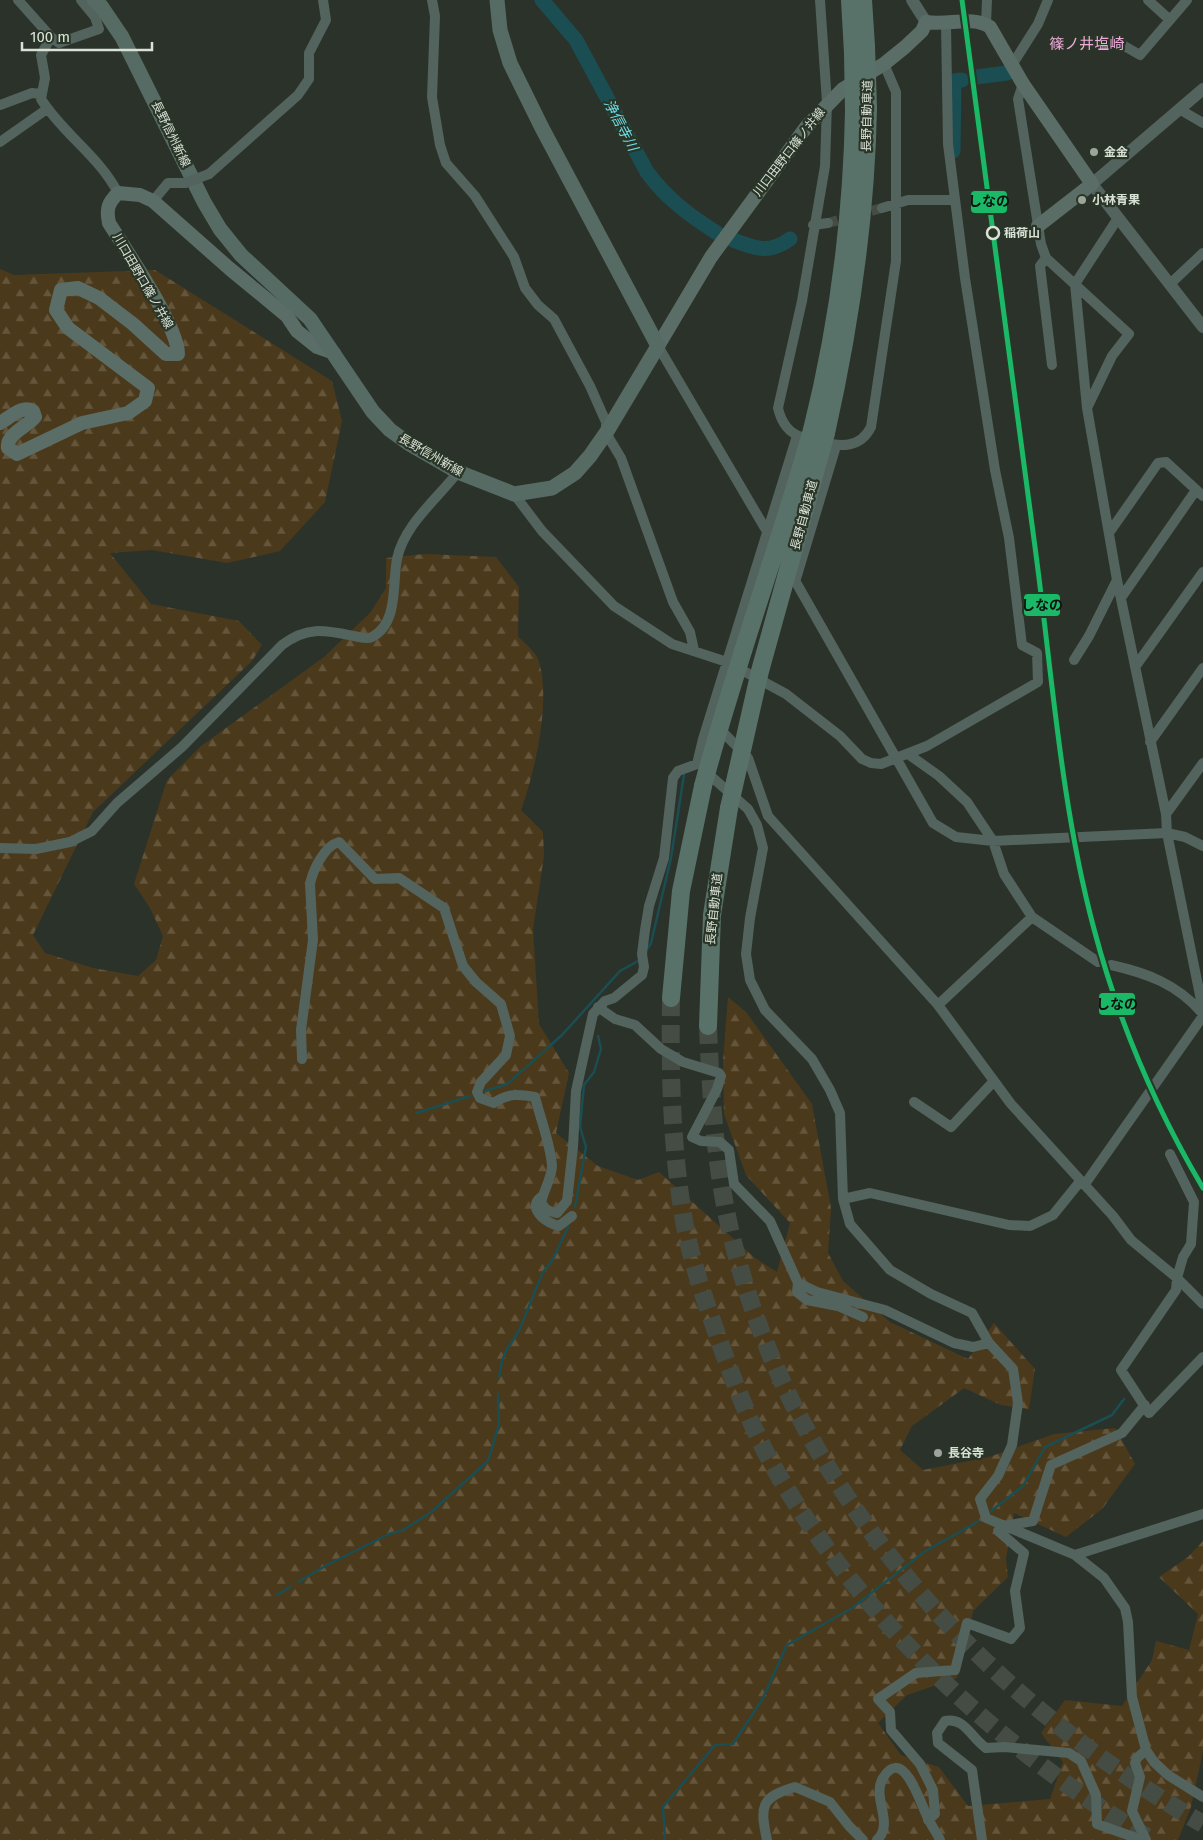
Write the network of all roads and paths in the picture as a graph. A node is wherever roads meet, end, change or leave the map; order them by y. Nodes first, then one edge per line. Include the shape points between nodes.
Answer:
1 (18, 0) edge
2 (81, 0) edge
3 (94, 0) edge
4 (323, 0) edge
5 (432, 0) edge
6 (497, 0) edge
7 (820, 0) edge
8 (850, 0) edge
9 (863, 0) edge
10 (912, 0) edge
11 (987, 0) edge
12 (1048, 0) edge
13 (1148, 0) edge
14 (1187, 0) edge
15 (1170, 20) junction
16 (926, 22) junction
17 (986, 24) junction
18 (946, 25) junction
19 (51, 38) junction
20 (1114, 40) dead end
21 (859, 49) junction
22 (884, 64) junction
23 (1012, 66) junction
24 (1023, 84) junction
25 (1203, 89) edge
26 (41, 94) junction
27 (827, 103) junction
28 (0, 105) edge
29 (1179, 109) junction
30 (47, 110) junction
31 (1203, 123) edge
32 (0, 142) edge
33 (1092, 184) junction
34 (118, 193) junction
35 (955, 200) junction
36 (153, 201) junction
37 (896, 203) junction
38 (882, 208) tunnel mouth
39 (1118, 218) junction
40 (828, 223) tunnel mouth
41 (813, 225) junction
42 (1038, 226) junction
43 (1203, 253) edge
44 (1046, 258) junction
45 (1075, 284) junction
46 (1170, 284) junction
47 (1203, 327) edge
48 (658, 346) junction
49 (334, 353) junction
50 (1052, 365) dead end
51 (1087, 408) junction
52 (0, 423) edge
53 (606, 434) junction
54 (818, 436) junction
55 (458, 472) junction
56 (1200, 493) edge
57 (514, 494) junction
58 (768, 533) junction
59 (1108, 533) junction
60 (1203, 572) edge
61 (1117, 580) junction
62 (795, 582) junction
63 (1121, 598) junction
64 (694, 650) junction
65 (1074, 660) dead end
66 (727, 662) junction
67 (1135, 667) junction
68 (1202, 670) edge
69 (710, 718) junction
70 (1150, 742) junction
71 (908, 754) junction
72 (895, 759) junction
73 (1203, 762) edge
74 (697, 764) junction
75 (1166, 814) junction
76 (1167, 833) junction
77 (993, 841) junction
78 (1203, 846) edge
79 (0, 848) edge
80 (1032, 917) junction
81 (1098, 962) dead end
82 (1111, 965) dead end
83 (671, 998) tunnel mouth
84 (938, 1005) junction
85 (598, 1007) junction
86 (1203, 1013) edge
87 (708, 1026) tunnel mouth
88 (302, 1059) dead end
89 (994, 1081) junction
90 (914, 1102) dead end
91 (1170, 1154) dead end
92 (1085, 1184) junction
93 (542, 1197) junction
94 (843, 1199) junction
95 (572, 1216) dead end
96 (1177, 1278) junction
97 (798, 1283) junction
98 (1203, 1304) edge
99 (863, 1317) dead end
100 (989, 1343) junction
101 (1203, 1356) edge
102 (1145, 1406) junction
103 (1203, 1514) edge
104 (1004, 1526) junction
105 (1075, 1554) junction
106 (1146, 1750) junction
107 (1202, 1795) edge
108 (928, 1820) junction
109 (767, 1840) edge
110 (863, 1840) edge
111 (877, 1840) edge
112 (940, 1840) edge
113 (982, 1840) edge
114 (1144, 1840) edge

1 - 19 street
2 - 19 street via 95,17 99,29 59,43
3 - 49 main road, 長野信州新線 via 122,37 220,229 241,255 310,319
4 - 36 street, bridge via 326,20 309,53 309,78 298,96 209,174 185,183 168,183
5 - 53 street via 435,16 432,97 446,163 475,196 514,257 525,288 554,319 598,402 606,422
6 - 48 main road via 500,30 510,63
7 - 27 street
8 - 21 highway, 長野自動車道
9 - 21 highway, 長野自動車道
10 - 16 street
11 - 17 street
12 - 23 street via 1038,24
13 - 15 street
14 - 15 street
15 - 20 street via 1140,55
16 - 18 main road
16 - 22 main road, 川口田野口篠ノ井線 via 922,31
17 - 18 main road via 964,21
17 - 23 main road
18 - 35 street via 948,144
19 - 26 street via 42,55 45,78
21 - 54 highway, 長野自動車道, bridge via 861,110
22 - 27 main road, 川口田野口篠ノ井線 via 843,89
22 - 37 street via 896,92
23 - 24 main road
24 - 33 main road
24 - 42 street via 1018,100
25 - 29 street
26 - 28 street via 32,93
26 - 30 street
27 - 41 street via 824,166
27 - 48 main road, 川口田野口篠ノ井線 via 711,257
29 - 31 street
29 - 33 street
30 - 32 street
30 - 34 street via 109,174
33 - 39 street
33 - 42 main road
34 - 36 main road via 140,195
34 - 52 main road, 川口田野口篠ノ井線 via 106,210 109,223 152,293 178,344 178,354 166,354 99,298 78,288 61,290 56,310 68,328 148,388 145,401 128,413 82,423 17,454 8,448 7,443 35,417 33,411 20,410
35 - 37 street
35 - 71 street via 977,360 1009,538 1022,645 1037,654 1038,682 991,711
36 - 49 main road via 287,316 297,331 317,347
37 - 38 street
37 - 54 street via 896,261 871,427 864,439 857,443
39 - 45 street
39 - 46 street
40 - 41 street
41 - 54 street via 802,301 778,408 780,418 788,428
42 - 44 street
43 - 46 street
44 - 45 street
44 - 50 street via 1040,266
45 - 51 street
45 - 51 street via 1129,334 1112,356
46 - 47 street
48 - 53 main road, 長野信州新線
48 - 58 street
49 - 55 main road, 長野信州新線 via 373,412 390,430
51 - 59 street
53 - 57 main road, 長野信州新線 via 575,474 563,482 534,492
53 - 64 street via 621,458 673,602 690,632
54 - 58 street
54 - 62 street
54 - 83 highway, 長野自動車道, bridge via 731,687 703,786 681,891
54 - 87 highway, 長野自動車道, bridge via 729,808 712,915
55 - 57 main road, 長野信州新線
55 - 79 street via 421,515 400,549 391,610 378,632 365,639 326,630 294,636 182,748 117,803 92,831 70,842 36,848
56 - 59 street via 1166,462 1158,463
56 - 63 street
57 - 64 street via 542,531 614,606 672,644
58 - 62 street
58 - 66 street
59 - 61 street
60 - 67 street
61 - 63 street
61 - 65 street via 1090,636
62 - 72 street
63 - 67 street
64 - 66 street
66 - 69 street
66 - 72 street via 786,694 840,736 862,759 881,764
67 - 70 street
68 - 70 street
69 - 74 street
69 - 84 street via 748,758 768,816
70 - 75 street
71 - 72 street
71 - 77 street via 967,802
72 - 77 street via 933,823 956,838
73 - 75 street
74 - 85 street via 678,771 673,778 664,858 649,906 642,975
74 - 94 street via 748,809 757,825 763,848 746,954 750,980 765,1010 812,1059 833,1095 840,1113
75 - 76 street
76 - 77 street
76 - 78 street
76 - 86 street
77 - 80 street via 1004,874
80 - 81 street
80 - 84 street
82 - 86 street via 1168,983 1191,999
84 - 89 street
85 - 93 street via 593,1014 576,1091 567,1201 557,1213 541,1202
85 - 97 street via 615,1020 635,1025 683,1062 719,1073 717,1089 692,1137 720,1142 729,1150 734,1184 770,1221
86 - 92 street
88 - 93 street via 302,1030 313,940 310,884 323,856 339,842 375,879 398,878 444,908 463,966 501,1004 510,1036 506,1055 481,1082 477,1092 480,1098 494,1103 504,1096 536,1097 552,1164 551,1179
89 - 90 street via 951,1127
89 - 92 street
91 - 96 street via 1194,1202 1191,1244
92 - 94 street via 1078,1184 1053,1215 1030,1226 1009,1225 870,1193
92 - 96 street via 1131,1240
93 - 95 street via 538,1198 536,1210 542,1219 559,1226
94 - 100 street via 850,1224 890,1270 968,1311
96 - 98 street
96 - 102 street via 1176,1290 1167,1306 1121,1370
97 - 99 street via 797,1292 807,1300 838,1306
97 - 100 street via 817,1292 885,1310 954,1343 973,1347
100 - 104 street via 1013,1369 1018,1403 1012,1444 998,1476 980,1498 986,1518
101 - 102 street via 1149,1413
102 - 104 street via 1122,1434 1051,1465 1034,1520
103 - 105 street
104 - 105 street
104 - 108 street via 998,1531 1024,1553 1015,1591 1020,1628 1012,1639 966,1623 954,1670 916,1674 878,1699 890,1712 891,1730 920,1764 933,1790 935,1814
105 - 106 street via 1104,1578 1125,1608 1132,1697
106 - 107 street via 1168,1775
106 - 114 street via 1136,1758 1140,1777 1132,1811
108 - 111 street via 909,1777 898,1769 890,1770 880,1783 884,1826
108 - 112 street
109 - 110 street via 762,1816 764,1806 769,1798 795,1787 830,1802
113 - 114 street via 972,1770 938,1743 937,1733 945,1721 956,1720 986,1748 1069,1753 1082,1761 1096,1795 1097,1824

